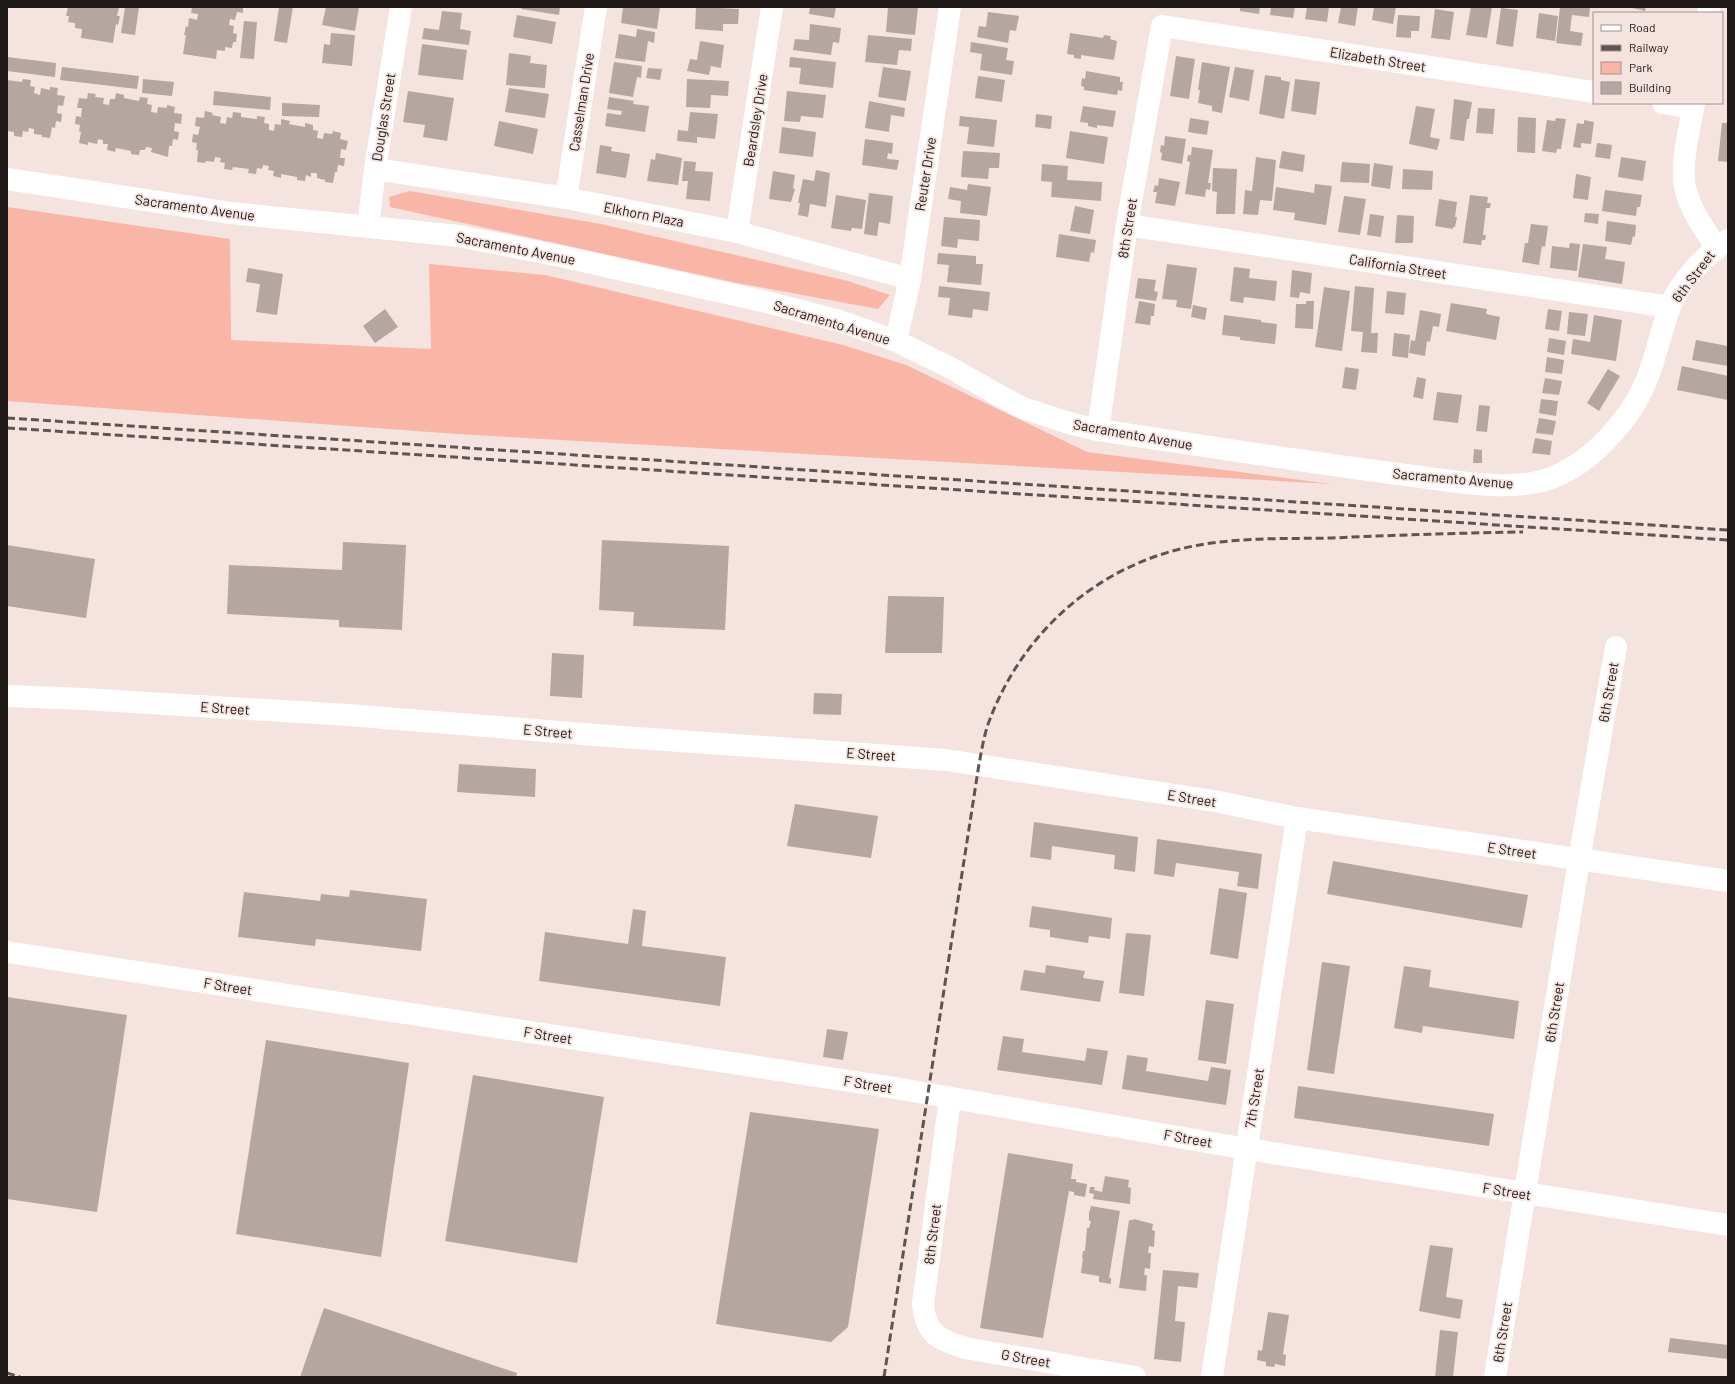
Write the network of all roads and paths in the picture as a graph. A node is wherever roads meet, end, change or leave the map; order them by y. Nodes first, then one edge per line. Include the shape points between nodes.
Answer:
1 (401, 7) edge
2 (596, 7) edge
3 (772, 7) edge
4 (950, 7) edge
5 (1162, 26) joint
6 (1593, 92) edge
7 (1678, 104) edge
8 (1693, 105) edge
9 (375, 168) junction
10 (7, 179) edge
11 (566, 198) junction
12 (1127, 225) junction
13 (368, 227) junction
14 (737, 232) junction
15 (1722, 243) edge
16 (910, 279) junction
17 (1670, 307) junction
18 (1661, 335) joint
19 (896, 341) junction
20 (1098, 430) junction
21 (1616, 647) dead end
22 (7, 696) edge
23 (1297, 818) junction
24 (1579, 860) junction
25 (1728, 881) edge
26 (7, 952) edge
27 (950, 1098) junction
28 (1247, 1149) junction
29 (1524, 1194) junction
30 (1728, 1225) edge
31 (965, 1348) joint
32 (1135, 1377) edge
33 (1212, 1377) edge
34 (1495, 1377) edge

1 - 9 street, Douglas Street
2 - 11 street, Casselman Drive
3 - 14 street, Beardsley Drive
4 - 16 street, Reuter Drive
5 - 6 street, Elizabeth Street
5 - 12 street, 8th Street
7 - 8 street
8 - 15 street, 6th Street via 1684,164 1686,190 1695,213
9 - 11 street, Elkhorn Plaza
9 - 13 street, Douglas Street
10 - 13 street, Sacramento Avenue via 231,213
11 - 14 street, Elkhorn Plaza
12 - 17 street, California Street
12 - 20 street, 8th Street
13 - 19 street, Sacramento Avenue via 459,236 560,256 762,302 840,322
14 - 16 street, Elkhorn Plaza
15 - 17 street, 6th Street via 1690,275
16 - 19 street, Reuter Drive
17 - 18 street, 6th Street
18 - 20 street, Sacramento Avenue via 1640,396 1608,438 1570,469 1550,479 1530,483 1481,484 1326,465
19 - 20 street, Sacramento Avenue via 1023,408
21 - 24 street, 6th Street
22 - 23 street, E Street via 341,715 918,758 979,764 1214,801
23 - 24 street, E Street
23 - 28 street, 7th Street
24 - 25 street, E Street
24 - 29 street, 6th Street
26 - 27 street, F Street
27 - 28 street, F Street
27 - 31 street, 8th Street via 923,1304 924,1319 931,1332 944,1341
28 - 29 street, F Street
28 - 33 street, 7th Street
29 - 30 street, F Street
29 - 34 street, 6th Street
31 - 32 street, G Street

